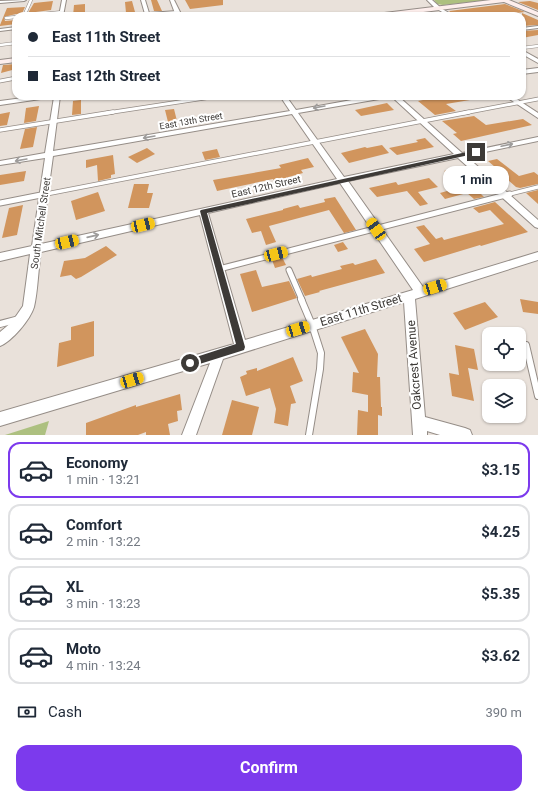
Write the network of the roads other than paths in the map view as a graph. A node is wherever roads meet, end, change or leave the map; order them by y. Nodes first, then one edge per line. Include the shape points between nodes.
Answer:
1 (24, 0) edge
2 (31, 0) edge
3 (64, 0) edge
4 (143, 0) edge
5 (172, 0) edge
6 (429, 0) edge
7 (505, 0) edge
8 (509, 0) edge
9 (0, 2) edge
10 (438, 8) junction
11 (26, 12) edge
12 (62, 12) edge
13 (147, 12) edge
14 (177, 12) edge
15 (410, 12) edge
16 (445, 12) edge
17 (538, 14) edge
18 (12, 17) edge
19 (6, 18) dead end
20 (538, 27) edge
21 (12, 28) edge
22 (526, 28) edge
23 (0, 30) edge
24 (12, 44) edge
25 (0, 45) edge
26 (538, 46) edge
27 (526, 48) edge
28 (526, 54) edge
29 (12, 60) edge
30 (538, 61) edge
31 (0, 62) edge
32 (538, 70) edge
33 (526, 72) edge
34 (12, 79) edge
35 (0, 81) edge
36 (538, 99) edge
37 (22, 100) edge
38 (57, 100) edge
39 (193, 100) edge
40 (285, 100) edge
41 (362, 100) edge
42 (398, 100) edge
43 (515, 100) edge
44 (518, 102) junction
45 (0, 103) edge
46 (294, 112) junction
47 (538, 116) edge
48 (422, 121) junction
49 (54, 122) junction
50 (0, 130) edge
51 (538, 139) edge
52 (315, 142) junction
53 (49, 155) junction
54 (461, 156) junction
55 (0, 163) edge
56 (342, 180) junction
57 (538, 187) edge
58 (44, 194) junction
59 (506, 196) junction
60 (0, 203) edge
61 (204, 211) junction
62 (538, 225) edge
63 (376, 229) junction
64 (37, 249) junction
65 (538, 256) edge
66 (0, 257) edge
67 (220, 269) junction
68 (289, 270) dead end
69 (415, 293) junction
70 (21, 319) junction
71 (0, 324) edge
72 (312, 325) junction
73 (0, 340) edge
74 (526, 345) dead end
75 (241, 347) junction
76 (219, 354) junction
77 (538, 396) edge
78 (0, 420) edge
79 (419, 429) edge
80 (189, 435) edge
81 (309, 435) edge
82 (466, 435) edge

1 - 9 street
2 - 11 lane
3 - 12 street
4 - 13 street
5 - 14 street
6 - 10 street
7 - 8 street
7 - 10 main road
7 - 17 main road
10 - 15 main road
10 - 16 street
18 - 19 lane
20 - 22 street
21 - 23 street
24 - 25 lane
26 - 27 lane
28 - 30 street
29 - 31 main road
32 - 33 street
34 - 35 lane
36 - 44 lane
37 - 45 street
38 - 49 street, South Mitchell Street
39 - 49 lane
40 - 46 street
41 -> 46 street, East 13th Street
42 - 48 street
43 - 44 street
44 - 47 street
44 - 48 lane
46 - 52 street
46 -> 53 street, East 13th Street
48 - 52 lane
48 - 54 street
49 - 50 lane
49 - 53 street, South Mitchell Street
54 -> 51 street, East 12th Street
52 - 56 street
52 - 58 lane
53 -> 55 street, East 13th Street
53 - 58 street, South Mitchell Street
54 - 56 street, East 12th Street
54 - 59 street
56 - 61 street, East 12th Street
56 - 63 street
57 - 59 lane
58 - 60 lane
58 - 64 street, South Mitchell Street
59 - 62 street
59 - 63 lane
64 -> 61 street, East 12th Street
61 - 67 street
63 - 67 lane
63 - 69 street
64 - 66 street, East 12th Street
64 - 70 street, South Mitchell Street via 28,307
65 - 69 street, East 11th Street
67 - 75 street
68 - 72 lane
69 - 72 street, East 11th Street
69 - 79 street, Oakcrest Avenue
70 - 71 lane
70 - 73 street, South Mitchell Street
72 - 75 street, East 11th Street
72 - 81 lane via 321,352
74 - 77 lane
75 - 76 street, East 11th Street
76 - 78 street, East 11th Street
76 - 80 street
79 - 82 street

